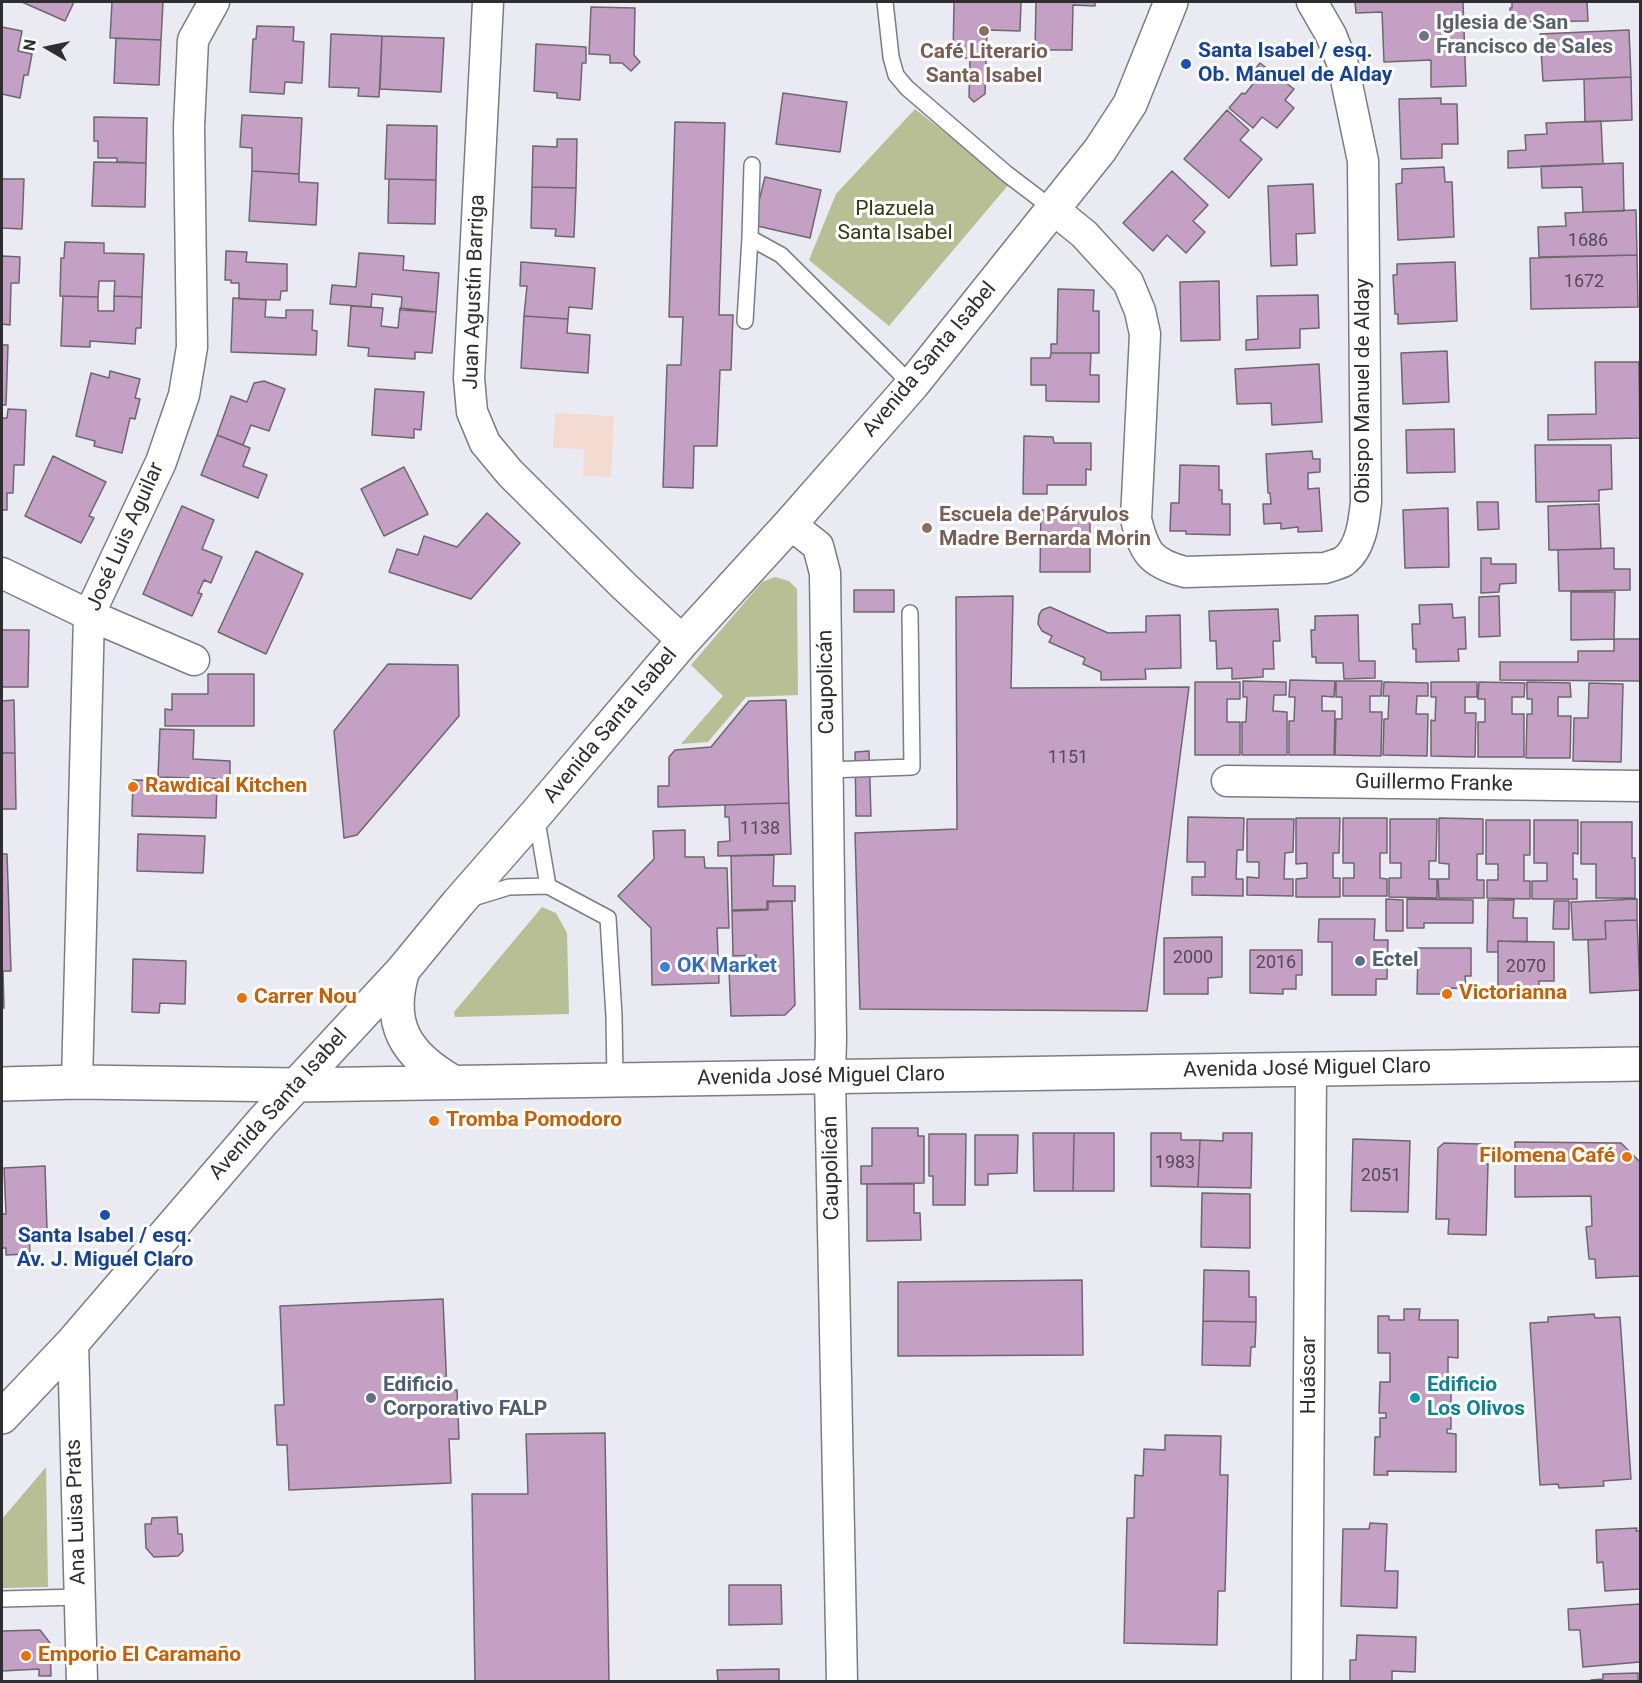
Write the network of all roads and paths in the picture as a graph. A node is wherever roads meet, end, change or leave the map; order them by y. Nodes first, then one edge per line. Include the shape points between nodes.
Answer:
1 (214, 2) edge
2 (488, 2) edge
3 (885, 2) edge
4 (1171, 2) edge
5 (1312, 2) edge
6 (752, 165) dead end
7 (1053, 209) junction
8 (750, 238) junction
9 (746, 321) dead end
10 (912, 385) junction
11 (790, 524) junction
12 (2, 573) edge
13 (910, 614) dead end
14 (89, 615) junction
15 (683, 641) junction
16 (194, 660) dead end
17 (828, 770) junction
18 (1227, 781) dead end
19 (1641, 786) edge
20 (536, 814) junction
21 (548, 886) junction
22 (458, 903) junction
23 (403, 970) junction
24 (1641, 1064) edge
25 (1311, 1069) junction
26 (830, 1077) junction
27 (615, 1080) junction
28 (77, 1082) junction
29 (453, 1082) junction
30 (2, 1084) edge
31 (296, 1085) junction
32 (73, 1342) junction
33 (2, 1417) edge
34 (80, 1597) junction
35 (2, 1599) edge
36 (82, 1682) edge
37 (842, 1682) edge
38 (1307, 1682) edge

1 - 14 street, José Luis Aguilar via 193,40 189,127 192,347 184,395 161,462
2 - 15 street, Juan Agustín Barriga via 469,378 472,412 484,443 510,473
3 - 7 lane via 896,75 999,167
4 - 7 main road, Avenida Santa Isabel via 1130,104 1100,150
5 - 7 street, Obispo Manuel de Alday via 1343,65 1363,161 1366,502 1363,527 1344,561 1325,568 1185,572 1167,568 1152,558 1142,542 1136,519 1145,334 1140,311 1128,282 1084,234
6 - 8 lane
7 - 10 main road, Avenida Santa Isabel
8 - 9 lane
8 - 10 lane via 781,255
10 - 11 main road, Avenida Santa Isabel
11 - 15 main road, Avenida Santa Isabel
11 - 17 street, Caupolicán via 818,546 825,573
12 - 14 street
13 - 17 lane via 912,767
14 - 16 street
14 - 28 street, José Luis Aguilar
15 - 20 main road, Avenida Santa Isabel
17 - 26 street, Caupolicán
18 - 19 street, Guillermo Franke
20 - 21 lane
20 - 22 main road, Avenida Santa Isabel
21 - 22 lane via 509,887
21 - 27 lane via 608,918
22 - 23 main road, Avenida Santa Isabel
23 - 29 main road via 396,1005 404,1037 420,1059
23 - 31 main road, Avenida Santa Isabel
24 - 25 main road, Avenida José Miguel Claro
25 - 26 main road, Avenida José Miguel Claro
25 - 38 street, Huáscar
26 - 27 main road, Avenida José Miguel Claro
26 - 37 street, Caupolicán
27 - 29 main road, Avenida José Miguel Claro
28 - 30 main road, Avenida José Miguel Claro
28 - 31 main road, Avenida José Miguel Claro
29 - 31 main road, Avenida José Miguel Claro
31 - 32 main road, Avenida Santa Isabel
32 - 33 main road, Avenida Santa Isabel
32 - 34 street, Ana Luisa Prats
34 - 35 lane
34 - 36 street, Ana Luisa Prats

